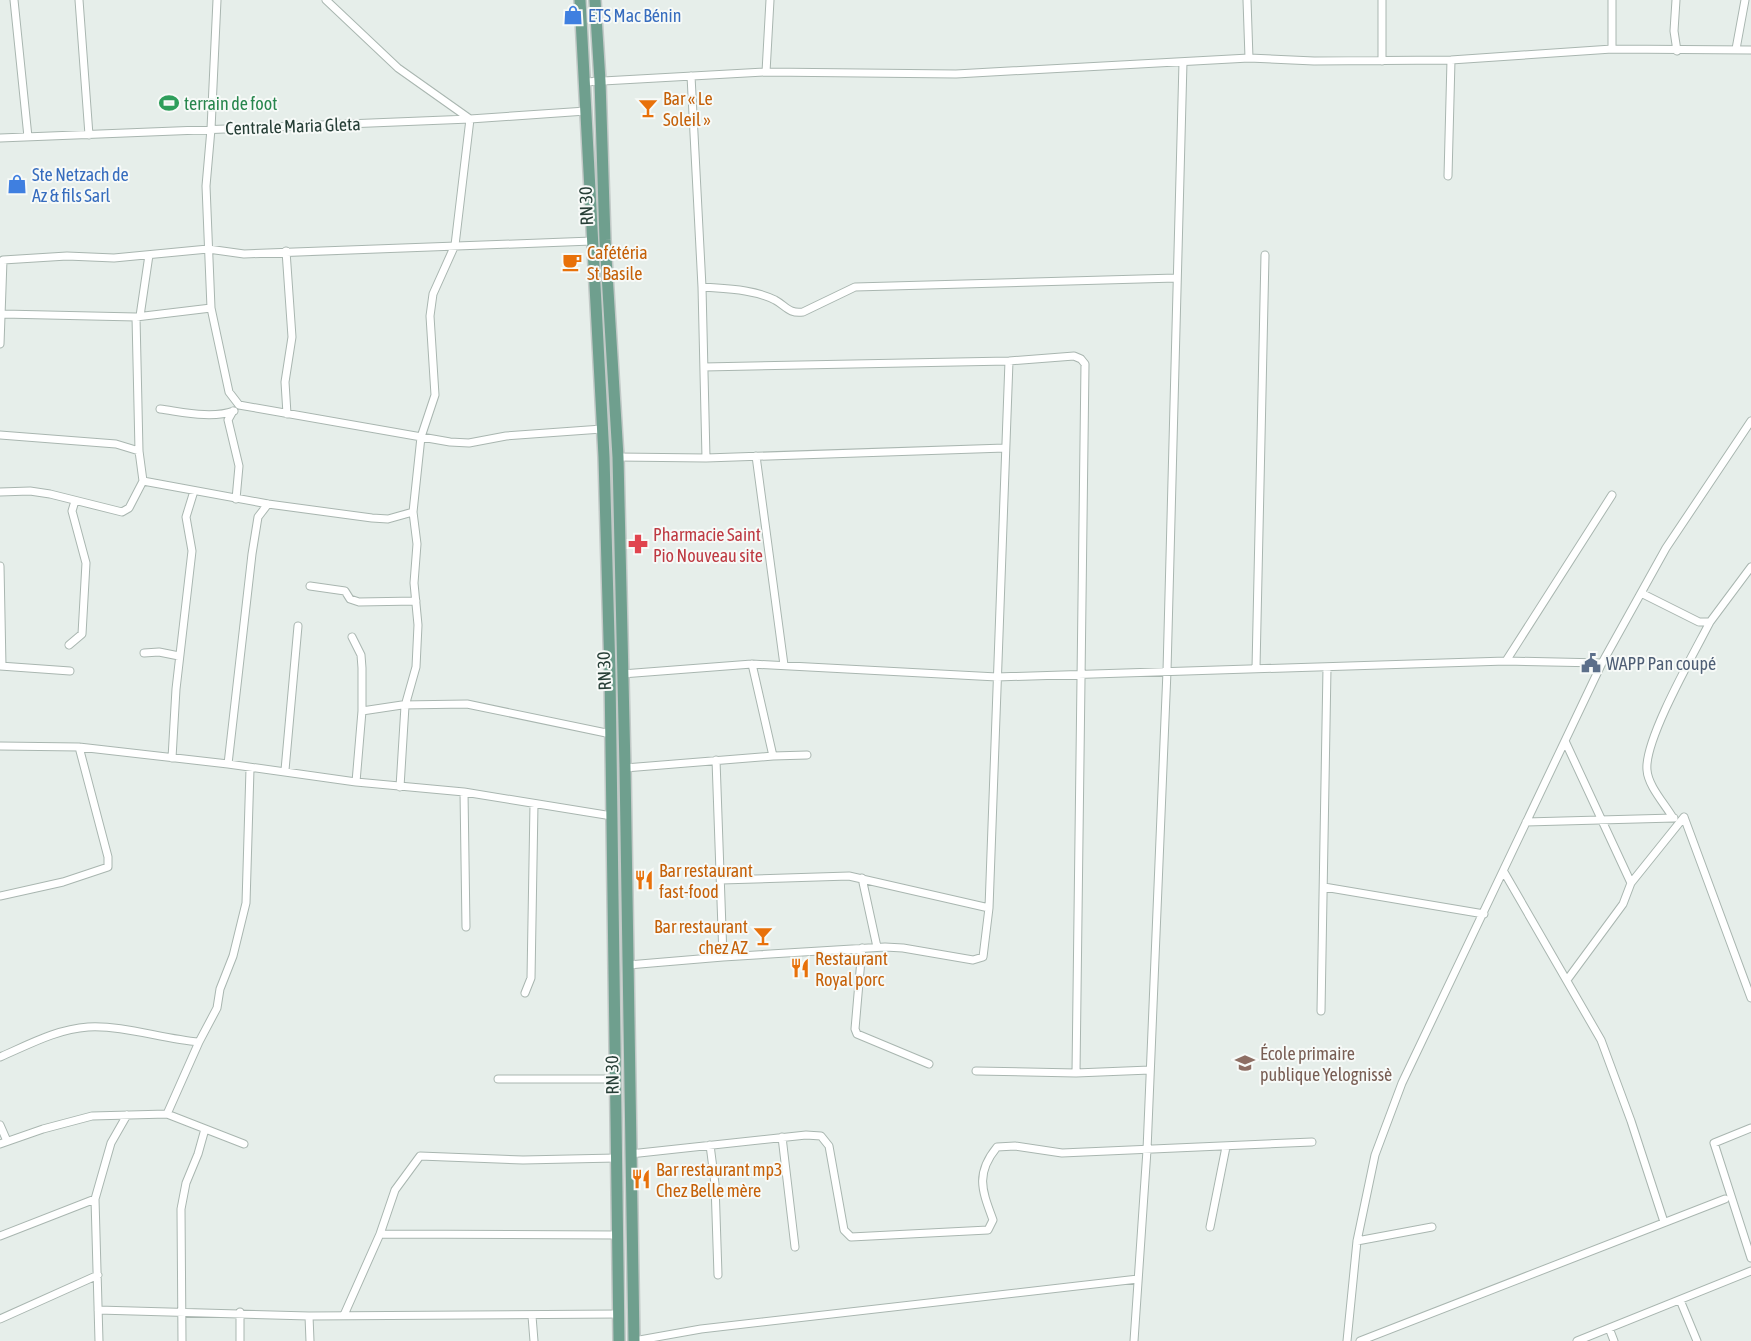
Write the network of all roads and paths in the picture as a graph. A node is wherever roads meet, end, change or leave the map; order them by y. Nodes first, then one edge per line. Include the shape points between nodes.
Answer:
1 (14, 0) edge
2 (79, 0) edge
3 (217, 0) edge
4 (326, 0) edge
5 (580, 0) edge
6 (595, 0) edge
7 (770, 0) edge
8 (1247, 0) edge
9 (1382, 0) edge
10 (1612, 0) edge
11 (1676, 0) edge
12 (1745, 0) edge
13 (1612, 49) junction
14 (1736, 49) junction
15 (1751, 50) edge
16 (1677, 51) junction
17 (1249, 58) junction
18 (1451, 60) junction
19 (1382, 61) junction
20 (1183, 62) junction
21 (766, 72) junction
22 (691, 76) junction
23 (600, 81) junction
24 (585, 82) junction
25 (586, 111) junction
26 (470, 119) junction
27 (211, 128) junction
28 (89, 135) junction
29 (0, 138) edge
30 (28, 138) junction
31 (1448, 176) dead end
32 (592, 241) junction
33 (455, 245) junction
34 (208, 249) junction
35 (286, 251) junction
36 (149, 255) junction
37 (1265, 255) dead end
38 (1176, 278) junction
39 (702, 287) junction
40 (211, 308) junction
41 (3, 314) junction
42 (138, 317) junction
43 (0, 344) edge
44 (1008, 360) junction
45 (704, 367) junction
46 (239, 405) junction
47 (160, 409) dead end
48 (233, 411) junction
49 (287, 414) junction
50 (1751, 421) edge
51 (602, 429) junction
52 (0, 435) edge
53 (421, 437) junction
54 (1005, 448) junction
55 (139, 451) junction
56 (756, 456) junction
57 (618, 457) junction
58 (706, 458) junction
59 (143, 481) junction
60 (194, 491) junction
61 (0, 492) edge
62 (1612, 496) dead end
63 (236, 499) junction
64 (75, 501) junction
65 (268, 504) junction
66 (413, 512) junction
67 (0, 566) edge
68 (1751, 567) edge
69 (310, 586) dead end
70 (1641, 593) junction
71 (416, 601) junction
72 (1710, 622) junction
73 (298, 626) dead end
74 (352, 637) dead end
75 (68, 645) dead end
76 (144, 653) dead end
77 (179, 656) junction
78 (1506, 661) junction
79 (1602, 663) junction
80 (752, 664) junction
81 (784, 665) junction
82 (1, 666) edge
83 (1256, 668) junction
84 (1327, 668) junction
85 (70, 671) dead end
86 (1167, 671) junction
87 (622, 674) junction
88 (1080, 674) junction
89 (997, 678) junction
90 (405, 706) junction
91 (362, 711) junction
92 (611, 734) junction
93 (1566, 742) junction
94 (0, 746) edge
95 (79, 747) junction
96 (773, 756) junction
97 (807, 756) dead end
98 (172, 758) junction
99 (716, 760) junction
100 (228, 764) junction
101 (250, 768) junction
102 (625, 768) junction
103 (285, 770) junction
104 (356, 782) junction
105 (400, 787) junction
106 (464, 792) junction
107 (534, 804) junction
108 (612, 816) junction
109 (1684, 817) junction
110 (1672, 818) junction
111 (1603, 820) junction
112 (1526, 822) junction
113 (1504, 872) junction
114 (862, 878) junction
115 (721, 880) junction
116 (1630, 883) junction
117 (1324, 887) junction
118 (0, 896) edge
119 (989, 908) junction
120 (1484, 914) junction
121 (466, 927) dead end
122 (877, 947) junction
123 (862, 948) junction
124 (723, 957) junction
125 (628, 965) junction
126 (1567, 980) junction
127 (525, 993) dead end
128 (1751, 998) edge
129 (1322, 1011) dead end
130 (198, 1042) junction
131 (0, 1057) edge
132 (929, 1064) dead end
133 (1150, 1070) junction
134 (976, 1071) dead end
135 (1076, 1073) junction
136 (498, 1079) dead end
137 (614, 1079) junction
138 (167, 1114) junction
139 (127, 1115) junction
140 (0, 1125) edge
141 (1751, 1128) edge
142 (205, 1129) junction
143 (782, 1137) junction
144 (4, 1142) edge
145 (1312, 1142) dead end
146 (244, 1144) dead end
147 (710, 1145) junction
148 (1226, 1147) junction
149 (1147, 1150) junction
150 (630, 1154) junction
151 (616, 1158) junction
152 (1724, 1198) dead end
153 (95, 1199) junction
154 (1664, 1222) junction
155 (1210, 1227) dead end
156 (1432, 1227) dead end
157 (380, 1234) junction
158 (617, 1235) junction
159 (0, 1236) edge
160 (1357, 1241) junction
161 (795, 1247) dead end
162 (1751, 1258) edge
163 (1751, 1271) edge
164 (98, 1275) junction
165 (718, 1275) dead end
166 (1138, 1279) junction
167 (1680, 1300) junction
168 (98, 1310) junction
169 (182, 1311) junction
170 (240, 1312) junction
171 (619, 1314) junction
172 (309, 1316) junction
173 (344, 1316) junction
174 (532, 1316) junction
175 (0, 1319) edge
176 (1609, 1328) junction
177 (99, 1341) edge
178 (182, 1341) edge
179 (240, 1341) edge
180 (310, 1341) edge
181 (534, 1341) edge
182 (619, 1341) edge
183 (634, 1341) edge
184 (1134, 1341) edge
185 (1347, 1341) edge
186 (1360, 1341) edge
187 (1577, 1341) edge
188 (1614, 1341) edge
189 (1697, 1341) edge

1 - 30 street
2 - 28 street
3 - 27 street
4 - 26 street via 398,68
5 - 24 main road, RN 30
6 - 23 main road, RN 30 / RN 30
7 - 21 street
8 - 17 street
9 - 19 street
10 - 13 street
11 - 16 street via 1674,31
12 - 14 street
13 - 16 street
13 - 18 street
14 - 15 street
14 - 16 street
17 - 19 street
17 - 20 street
18 - 19 street
18 - 31 street
20 - 21 street via 956,74
20 - 38 street
21 - 22 street
22 - 23 street
22 - 39 street
23 - 24 street
23 - 57 main road, RN 30 / RN 30 via 605,240
24 - 25 main road, RN 30
25 - 26 street, Centrale Maria Gleta
25 - 32 main road, RN 30
26 - 27 street, Centrale Maria Gleta
26 - 33 street
27 - 28 street, Centrale Maria Gleta
27 - 34 street via 206,186
28 - 30 street, Centrale Maria Gleta
29 - 30 street, Centrale Maria Gleta
32 - 33 street
32 - 51 main road, RN 30
33 - 35 street
33 - 53 street via 433,294 429,337 435,396
34 - 35 street via 244,254
34 - 36 street
34 - 40 street
35 - 49 street via 292,337 285,382
36 - 41 street via 3,260
36 - 42 street
37 - 83 street
38 - 39 street via 855,288 795,313 756,292
38 - 86 street
39 - 45 street
40 - 42 street
40 - 46 street via 229,392
41 - 42 street
41 - 43 street
42 - 55 street
44 - 45 street
44 - 54 street
44 - 88 street via 1074,356 1084,364
45 - 58 street
46 - 48 street
46 - 49 street
47 - 48 street via 202,414
48 - 63 street via 228,420 238,466
49 - 53 street
50 - 70 street via 1666,548
51 - 53 street via 506,436 469,443
51 - 92 main road, RN 30
52 - 55 street via 116,444
53 - 66 street
54 - 56 street
54 - 89 street
55 - 59 street
56 - 58 street
56 - 81 street
57 - 58 street
57 - 87 main road, RN 30 / RN 30
59 - 60 street
59 - 64 street via 130,508 122,512
60 - 63 street
60 - 77 street via 186,517 192,551
61 - 64 street via 30,491
62 - 78 street
63 - 65 street
64 - 75 street via 72,511 86,563 82,634
65 - 66 street via 388,519
65 - 100 street via 258,517 252,554
66 - 71 street via 417,544
67 - 82 street
68 - 72 street
69 - 71 street via 345,592 350,599 359,602
70 - 72 street via 1699,622
70 - 79 street
71 - 90 street via 416,667
72 - 110 street via 1658,727 1647,769
73 - 103 street
74 - 91 street via 361,655
76 - 77 street
77 - 98 street
78 - 79 street
78 - 84 street
79 - 93 street
80 - 81 street
80 - 87 street
80 - 96 street
81 - 89 street
82 - 85 street
83 - 84 street
83 - 86 street
84 - 117 street
86 - 88 street
86 - 133 street
87 - 102 main road, RN 30 / RN 30
88 - 89 street
88 - 135 street
89 - 119 street
90 - 91 street
90 - 92 street via 467,704
90 - 105 street
91 - 104 street
92 - 108 main road, RN 30
93 - 111 street
93 - 112 street
94 - 95 street
95 - 98 street
95 - 118 street via 108,867 63,882
96 - 97 street
96 - 99 street
98 - 100 street
99 - 102 street
99 - 115 street
100 - 101 street
101 - 103 street
101 - 130 street via 246,903 217,1008
102 - 125 main road, RN 30 / RN 30
103 - 104 street
104 - 105 street
105 - 106 street
106 - 107 street
106 - 121 street
107 - 108 street
107 - 127 street via 531,978
108 - 137 main road, RN 30
109 - 110 street
109 - 116 street
109 - 128 street
110 - 111 street
111 - 112 street
111 - 116 street
112 - 113 street
113 - 120 street
113 - 126 street
114 - 115 street
114 - 119 street
114 - 122 street
115 - 124 street
116 - 126 street via 1623,904
117 - 120 street
117 - 129 street
119 - 122 street via 981,959
120 - 160 street via 1428,1027 1389,1116 1375,1155
122 - 123 street
123 - 124 street
123 - 132 street via 856,1034
124 - 125 street
125 - 150 main road, RN 30 / RN 30
126 - 154 street via 1601,1040
130 - 131 street via 87,1027 58,1033
130 - 138 street
133 - 135 street
133 - 149 street
134 - 135 street
136 - 137 street
137 - 151 main road, RN 30
138 - 139 street
138 - 142 street
139 - 144 street via 80,1118
139 - 153 street via 111,1143
140 - 144 street
141 - 162 street via 1714,1143
142 - 146 street
142 - 169 street via 186,1183 181,1209
143 - 147 street
143 - 149 street via 821,1136 829,1146 844,1230 851,1236 988,1230 993,1220 982,1190 982,1177 988,1159 997,1147 1015,1146 1062,1153 1127,1148
143 - 161 street
145 - 148 street
147 - 150 street
147 - 165 street via 715,1184
148 - 149 street
148 - 155 street
149 - 166 street
150 - 183 main road, RN 30 / RN 30
151 - 157 street via 523,1160 420,1156 395,1190
151 - 158 main road, RN 30
152 - 154 street
153 - 159 street
153 - 164 street
154 - 186 street
156 - 160 street
157 - 158 street
157 - 173 street
158 - 171 main road, RN 30
160 - 185 street
163 - 167 street
164 - 168 street
164 - 175 street
166 - 183 street via 701,1329
166 - 184 street
167 - 176 street
167 - 189 street
168 - 169 street
168 - 177 street
169 - 170 street
169 - 178 street
170 - 172 street
170 - 179 street
171 - 174 street
171 - 182 main road, RN 30
172 - 173 street
172 - 180 street
173 - 174 street
174 - 181 street
176 - 187 street
176 - 188 street

